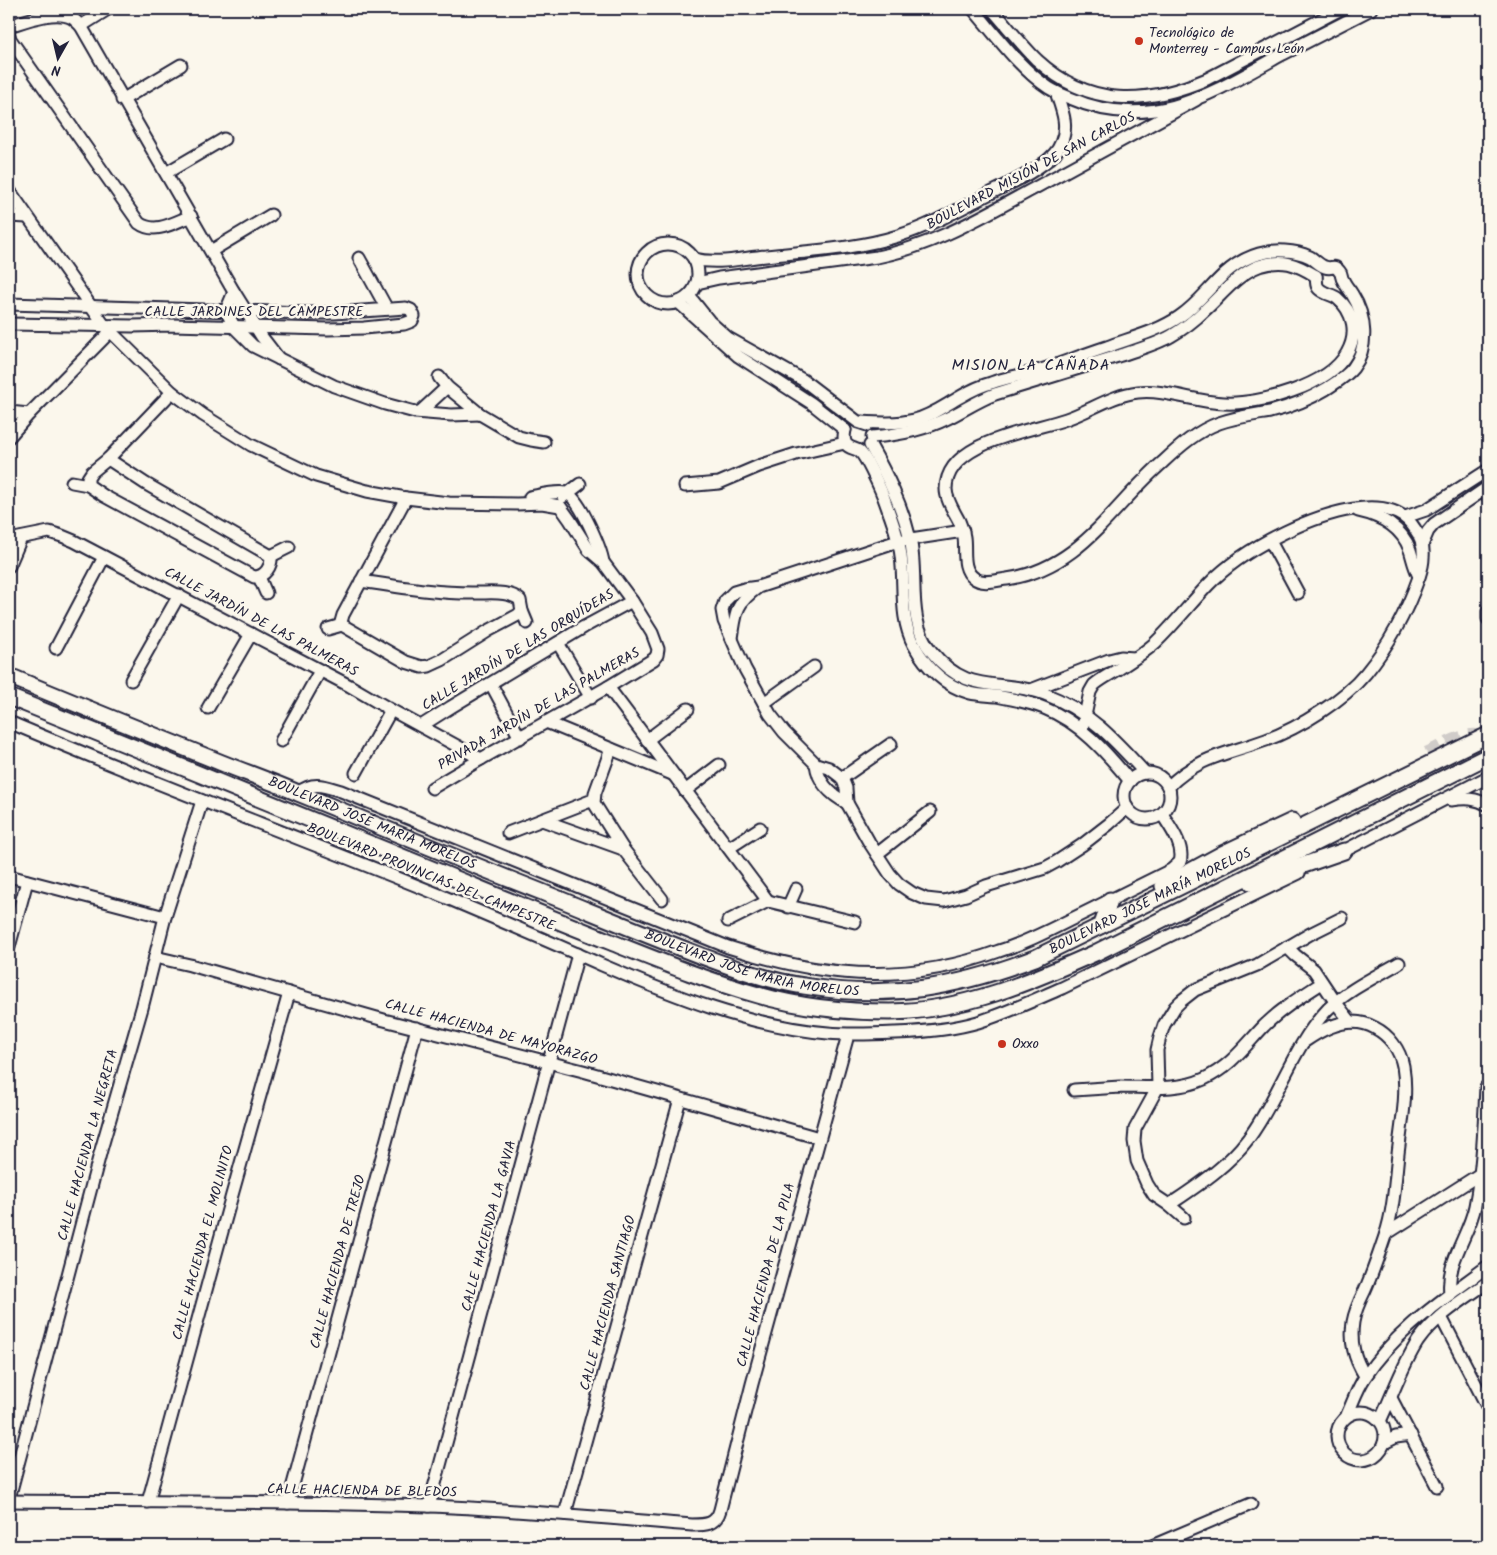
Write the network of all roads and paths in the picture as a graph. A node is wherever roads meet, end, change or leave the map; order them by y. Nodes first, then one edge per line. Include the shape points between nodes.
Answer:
1 (108, 9) edge
2 (973, 9) edge
3 (992, 9) edge
4 (1341, 9) edge
5 (1371, 9) edge
6 (9, 26) edge
7 (81, 26) junction
8 (9, 35) edge
9 (182, 65) dead end
10 (1056, 92) junction
11 (122, 100) junction
12 (1196, 100) junction
13 (224, 139) dead end
14 (166, 173) junction
15 (1003, 187) junction
16 (9, 190) edge
17 (1011, 201) junction
18 (271, 215) dead end
19 (9, 216) edge
20 (191, 216) junction
21 (27, 217) junction
22 (211, 251) junction
23 (359, 258) dead end
24 (694, 259) junction
25 (1325, 267) junction
26 (1316, 276) junction
27 (1343, 281) junction
28 (697, 283) junction
29 (234, 292) junction
30 (1330, 294) junction
31 (689, 296) junction
32 (678, 302) junction
33 (9, 304) edge
34 (90, 307) junction
35 (387, 308) junction
36 (226, 311) junction
37 (246, 311) junction
38 (281, 312) junction
39 (9, 324) edge
40 (255, 327) junction
41 (235, 328) junction
42 (280, 328) junction
43 (107, 329) junction
44 (279, 359) junction
45 (770, 362) junction
46 (762, 372) junction
47 (439, 377) dead end
48 (803, 380) junction
49 (447, 387) junction
50 (172, 392) junction
51 (793, 392) junction
52 (9, 412) edge
53 (420, 412) junction
54 (29, 414) junction
55 (480, 414) junction
56 (860, 422) junction
57 (845, 430) junction
58 (9, 437) edge
59 (871, 441) junction
60 (544, 442) dead end
61 (845, 443) junction
62 (858, 450) junction
63 (108, 459) junction
64 (1488, 470) edge
65 (72, 482) dead end
66 (580, 484) dead end
67 (88, 485) junction
68 (685, 486) dead end
69 (1488, 487) edge
70 (567, 493) junction
71 (406, 498) junction
72 (509, 503) junction
73 (555, 504) junction
74 (1351, 510) junction
75 (1406, 517) junction
76 (963, 531) junction
77 (21, 538) junction
78 (9, 540) edge
79 (910, 540) junction
80 (1270, 541) junction
81 (898, 542) junction
82 (1422, 545) junction
83 (289, 547) dead end
84 (272, 556) junction
85 (104, 557) junction
86 (602, 562) junction
87 (9, 566) edge
88 (1419, 576) junction
89 (259, 577) junction
90 (360, 581) junction
91 (266, 593) dead end
92 (1298, 593) dead end
93 (178, 595) junction
94 (632, 601) junction
95 (522, 611) junction
96 (1488, 611) edge
97 (1488, 619) edge
98 (527, 623) dead end
99 (342, 625) junction
100 (328, 629) dead end
101 (251, 634) junction
102 (558, 643) junction
103 (56, 648) dead end
104 (1134, 658) junction
105 (814, 667) dead end
106 (320, 671) junction
107 (9, 676) edge
108 (130, 680) dead end
109 (955, 680) junction
110 (490, 684) junction
111 (608, 688) junction
112 (1032, 690) junction
113 (9, 697) edge
114 (590, 698) junction
115 (764, 703) junction
116 (208, 708) dead end
117 (688, 709) dead end
118 (391, 710) junction
119 (1086, 715) junction
120 (546, 722) junction
121 (9, 723) edge
122 (421, 726) junction
123 (1082, 730) junction
124 (1488, 735) edge
125 (520, 738) junction
126 (647, 740) junction
127 (281, 741) dead end
128 (891, 744) dead end
129 (611, 749) junction
130 (1124, 750) junction
131 (1428, 754) tunnel mouth
132 (1488, 756) edge
133 (481, 759) junction
134 (1112, 759) junction
135 (816, 764) junction
136 (719, 765) dead end
137 (356, 773) dead end
138 (1145, 773) junction
139 (674, 775) junction
140 (1488, 777) edge
141 (842, 778) junction
142 (1130, 781) junction
143 (1168, 787) junction
144 (432, 788) dead end
145 (685, 791) junction
146 (298, 793) junction
147 (593, 800) junction
148 (202, 801) junction
149 (1439, 802) junction
150 (847, 803) junction
151 (1488, 805) edge
152 (1127, 808) junction
153 (930, 812) dead end
154 (1162, 814) junction
155 (542, 820) junction
156 (760, 828) dead end
157 (508, 832) dead end
158 (729, 848) junction
159 (623, 849) junction
160 (1344, 851) junction
161 (877, 854) junction
162 (9, 876) edge
163 (27, 881) junction
164 (796, 889) dead end
165 (662, 899) dead end
166 (1110, 900) junction
167 (768, 901) junction
168 (1151, 901) junction
169 (1192, 904) junction
170 (788, 907) junction
171 (165, 917) junction
172 (1342, 918) dead end
173 (728, 921) dead end
174 (855, 922) dead end
175 (1102, 925) junction
176 (9, 947) edge
177 (1287, 947) junction
178 (578, 954) junction
179 (155, 957) junction
180 (1398, 964) dead end
181 (1322, 983) junction
182 (289, 993) junction
183 (1336, 1003) junction
184 (1350, 1021) junction
185 (417, 1028) junction
186 (848, 1035) junction
187 (1305, 1041) junction
188 (549, 1063) junction
189 (1158, 1086) junction
190 (1486, 1086) dead end
191 (1074, 1090) dead end
192 (680, 1099) junction
193 (819, 1138) junction
194 (1480, 1174) junction
195 (1169, 1205) junction
196 (1184, 1218) dead end
197 (1386, 1234) junction
198 (1488, 1266) edge
199 (1488, 1282) edge
200 (1450, 1293) junction
201 (1441, 1317) junction
202 (1365, 1376) junction
203 (1391, 1398) junction
204 (1488, 1408) edge
205 (1348, 1416) junction
206 (1380, 1421) junction
207 (1411, 1435) junction
208 (1384, 1443) junction
209 (1437, 1486) dead end
210 (9, 1500) edge
211 (148, 1502) junction
212 (288, 1503) junction
213 (1251, 1504) dead end
214 (429, 1506) junction
215 (565, 1514) junction
216 (713, 1522) joint
217 (1152, 1546) edge

1 - 7 street
2 - 10 street via 1030,72
3 - 4 street via 1038,61 1057,76 1096,94 1126,98 1157,96 1200,82
5 - 12 street
6 - 7 street via 58,15 71,17
7 - 11 street
8 - 20 street via 139,223 155,229
9 - 11 street
10 - 12 street via 1094,107 1123,112 1158,110
10 - 15 street, BOULEVARD MISIÓN DE SAN CARLOS via 1065,121 1061,144 1042,165
11 - 14 street
12 - 17 street, BOULEVARD MISIÓN DE SAN CARLOS
13 - 14 street
14 - 20 street
15 - 17 street
15 - 24 street, BOULEVARD MISIÓN DE SAN CARLOS via 935,221 884,240 728,261
16 - 21 street
17 - 28 street, BOULEVARD MISIÓN DE SAN CARLOS via 947,234 898,253
18 - 22 street
19 - 21 street
20 - 22 street
21 - 34 street
22 - 29 street
23 - 35 street
24 - 28 street
24 - 32 street via 679,246 663,244 649,250 638,268 641,289 648,297 668,304
25 - 26 street
25 - 27 street via 1334,267
25 - 56 street via 1298,253 1258,254 1222,274 1187,311 1156,329 1041,370 972,390 918,419 890,423
26 - 30 street via 1318,288
26 - 59 street via 1299,266 1280,262 1257,267 1169,338 992,395 923,428
27 - 30 street via 1339,290
27 - 76 street via 1359,307 1364,333 1359,358 1338,381 1298,403 1225,421 1198,434 1158,466 1079,547 1044,570 991,582 975,579 965,562
28 - 31 street
29 - 36 street
29 - 37 street
30 - 76 street via 1346,308 1353,334 1341,362 1318,379 1285,394 1244,403 1223,403 1149,391 1128,393 1065,420 987,442 962,458 946,484 946,494
31 - 32 street
31 - 45 street via 719,330
32 - 46 street via 729,349
33 - 34 street, CALLE JARDINES DEL CAMPESTRE
34 - 36 street, CALLE JARDINES DEL CAMPESTRE
34 - 43 street
35 - 38 street, CALLE JARDINES DEL CAMPESTRE via 334,313
35 - 42 street, CALLE JARDINES DEL CAMPESTRE via 409,308 413,312 413,320 364,328
36 - 37 street, CALLE JARDINES DEL CAMPESTRE
36 - 41 street
37 - 38 street, CALLE JARDINES DEL CAMPESTRE
37 - 40 street
38 - 42 street
39 - 43 street, CALLE JARDINES DEL CAMPESTRE
40 - 41 street, CALLE JARDINES DEL CAMPESTRE
40 - 42 street, CALLE JARDINES DEL CAMPESTRE
40 - 44 street
41 - 43 street, CALLE JARDINES DEL CAMPESTRE via 171,325
41 - 44 street via 253,346
43 - 50 street
43 - 54 street
44 - 53 street via 334,386
45 - 46 street
45 - 48 street
46 - 51 street
47 - 49 street
48 - 51 street
48 - 56 street
49 - 53 street
49 - 55 street
50 - 63 street
50 - 71 street via 231,434 316,476
51 - 57 street
52 - 54 street
53 - 55 street
54 - 58 street
55 - 60 street via 519,437
56 - 57 street
56 - 59 street via 871,430
57 - 61 street
59 - 62 street via 866,448
59 - 79 street via 890,481
61 - 62 street
61 - 68 street via 796,454 720,483
62 - 81 street via 882,491
63 - 67 street via 92,472
63 - 84 street
64 - 75 street via 1426,510
65 - 67 street
66 - 70 street
67 - 89 street
69 - 82 street via 1434,524
70 - 72 street via 534,496
70 - 73 street
70 - 86 street via 587,522 599,546
71 - 72 street via 449,503
71 - 90 street
72 - 73 street
73 - 86 street via 564,510 589,550
74 - 75 street via 1382,508
74 - 80 street via 1317,518
74 - 88 street via 1378,518 1399,532
75 - 82 street via 1417,531
76 - 79 street
77 - 78 street, CALLE JARDÍN DE LAS PALMERAS
77 - 85 street, CALLE JARDÍN DE LAS PALMERAS via 55,533
77 - 87 street
79 - 81 street
79 - 109 street via 914,605 919,628 930,650
80 - 92 street
80 - 104 street via 1241,558 1209,584 1166,632
81 - 109 street via 905,622 913,643 928,667 938,676
81 - 115 street via 758,587 739,590 725,601 723,616 738,656
82 - 88 street via 1423,563
83 - 84 street
84 - 89 street via 267,571
85 - 93 street, CALLE JARDÍN DE LAS PALMERAS
85 - 103 street
86 - 94 street
88 - 143 street via 1384,648 1359,682 1286,731 1215,756 1194,766
89 - 91 street
90 - 95 street via 432,591 513,596 520,600
90 - 99 street via 341,619
93 - 101 street, CALLE JARDÍN DE LAS PALMERAS
93 - 108 street
94 - 102 street, CALLE JARDÍN DE LAS ORQUÍDEAS
94 - 111 street, PRIVADA JARDÍN DE LAS PALMERAS via 652,633 658,652 651,662
95 - 98 street
95 - 99 street via 442,660 422,667 406,662
96 - 97 street
99 - 100 street
101 - 106 street, CALLE JARDÍN DE LAS PALMERAS
101 - 116 street
102 - 110 street, CALLE JARDÍN DE LAS ORQUÍDEAS
102 - 114 street
104 - 112 street via 1109,660
104 - 119 street via 1094,685
105 - 115 street
106 - 118 street, CALLE JARDÍN DE LAS PALMERAS
106 - 127 street
107 - 146 main road, BOULEVARD JOSÉ MARÍA MORELOS
109 - 112 street
109 - 123 street via 970,693 1008,698 1044,708
110 - 122 street, CALLE JARDÍN DE LAS ORQUÍDEAS
110 - 125 street
111 - 114 street, PRIVADA JARDÍN DE LAS PALMERAS
111 - 126 street
112 - 119 street via 1062,701
113 - 169 main road, BOULEVARD JOSÉ MARÍA MORELOS via 643,955 711,981 793,1003 850,1011 892,1012 964,1002 1037,979
114 - 120 street, PRIVADA JARDÍN DE LAS PALMERAS
115 - 135 street via 784,732
117 - 126 street
118 - 122 street, CALLE JARDÍN DE LAS PALMERAS
118 - 137 street
119 - 123 street
119 - 130 street
120 - 125 street, PRIVADA JARDÍN DE LAS PALMERAS
120 - 129 street
121 - 148 street, BOULEVARD PROVINCIAS DEL CAMPESTRE
122 - 133 street, CALLE JARDÍN DE LAS PALMERAS
123 - 134 street
124 - 168 main road, BOULEVARD JOSÉ MARÍA MORELOS
125 - 133 street, PRIVADA JARDÍN DE LAS PALMERAS
126 - 139 street
128 - 141 street
129 - 139 street
129 - 147 street
130 - 134 street
130 - 138 street
131 - 168 main road via 1199,865 1165,884
132 - 169 main road, BOULEVARD JOSÉ MARÍA MORELOS
133 - 144 street, PRIVADA JARDÍN DE LAS PALMERAS
134 - 142 street
135 - 141 street via 829,768
135 - 150 street via 826,788
136 - 145 street
138 - 142 street
138 - 143 street via 1159,776
139 - 145 street
140 - 149 street, BOULEVARD PROVINCIAS DEL CAMPESTRE
141 - 150 street
142 - 152 street via 1124,793
143 - 154 street via 1170,801
145 - 158 street
146 - 166 street via 313,785 341,791 728,947 826,971 885,973 949,966 1026,941
146 - 175 main road, BOULEVARD JOSÉ MARÍA MORELOS via 670,944 738,969 803,986 876,992 936,987 1015,965 1058,948
147 - 155 street
147 - 159 street
148 - 171 street, CALLE HACIENDA LA NEGRETA
148 - 178 street, BOULEVARD PROVINCIAS DEL CAMPESTRE
149 - 151 street via 1464,798
149 - 160 street, BOULEVARD PROVINCIAS DEL CAMPESTRE
150 - 161 street
152 - 154 street via 1140,818 1155,818
152 - 161 street via 1056,862 944,901 926,900 905,888 890,874
153 - 161 street
154 - 166 street via 1179,844 1180,862 1171,870
155 - 157 street
155 - 159 street
156 - 158 street
158 - 167 street
159 - 165 street
160 - 169 main road
160 - 186 street, BOULEVARD PROVINCIAS DEL CAMPESTRE via 1062,988 998,1015 936,1031
162 - 163 street
163 - 171 street
163 - 176 street
164 - 170 street
166 - 175 main road
167 - 170 street
167 - 173 street
168 - 175 main road, BOULEVARD JOSÉ MARÍA MORELOS
170 - 174 street
171 - 179 street, CALLE HACIENDA LA NEGRETA
172 - 177 street
177 - 181 street via 1314,970
177 - 189 street via 1257,965 1195,990 1175,1007 1160,1037
178 - 186 street, BOULEVARD PROVINCIAS DEL CAMPESTRE via 658,988 728,1012 794,1029
178 - 188 street, CALLE HACIENDA LA GAVIA
179 - 182 street, CALLE HACIENDA DE MAYORAZGO
179 - 210 street, CALLE HACIENDA LA NEGRETA
180 - 183 street
181 - 183 street
181 - 189 street via 1283,1009 1215,1073 1188,1084
182 - 185 street, CALLE HACIENDA DE MAYORAZGO
182 - 211 street, CALLE HACIENDA EL MOLINITO
183 - 184 street
183 - 187 street
184 - 187 street via 1316,1033
184 - 197 street via 1373,1026 1383,1032 1394,1045 1402,1064 1404,1100 1394,1195
185 - 188 street, CALLE HACIENDA DE MAYORAZGO
185 - 212 street, CALLE HACIENDA DE TREJO
186 - 193 street, CALLE HACIENDA DE LA PILA
187 - 195 street via 1247,1140 1214,1173
188 - 192 street, CALLE HACIENDA DE MAYORAZGO
188 - 214 street, CALLE HACIENDA LA GAVIA
189 - 191 street
189 - 195 street via 1135,1130 1134,1141 1137,1160 1147,1184 1154,1195
190 - 194 street
192 - 193 street, CALLE HACIENDA DE MAYORAZGO
192 - 215 street, CALLE HACIENDA SANTIAGO
193 - 216 street, CALLE HACIENDA DE LA PILA via 727,1488 719,1515
194 - 197 street
194 - 200 street via 1472,1219 1450,1274
195 - 196 street
197 - 202 street via 1358,1305 1352,1330 1353,1351
198 - 200 street
199 - 201 street
200 - 202 street via 1408,1327
201 - 203 street via 1418,1342
201 - 204 street
202 - 205 street
203 - 206 street
203 - 207 street
205 - 206 street via 1354,1412 1368,1412
205 - 208 street via 1340,1425 1337,1436 1340,1448 1349,1457 1367,1459 1378,1453
206 - 208 street via 1385,1431
207 - 208 street
207 - 209 street
210 - 211 street, CALLE HACIENDA DE BLEDOS
211 - 212 street, CALLE HACIENDA DE BLEDOS
212 - 214 street, CALLE HACIENDA DE BLEDOS
213 - 217 street
214 - 215 street, CALLE HACIENDA DE BLEDOS
215 - 216 street, CALLE HACIENDA DE BLEDOS via 692,1526

